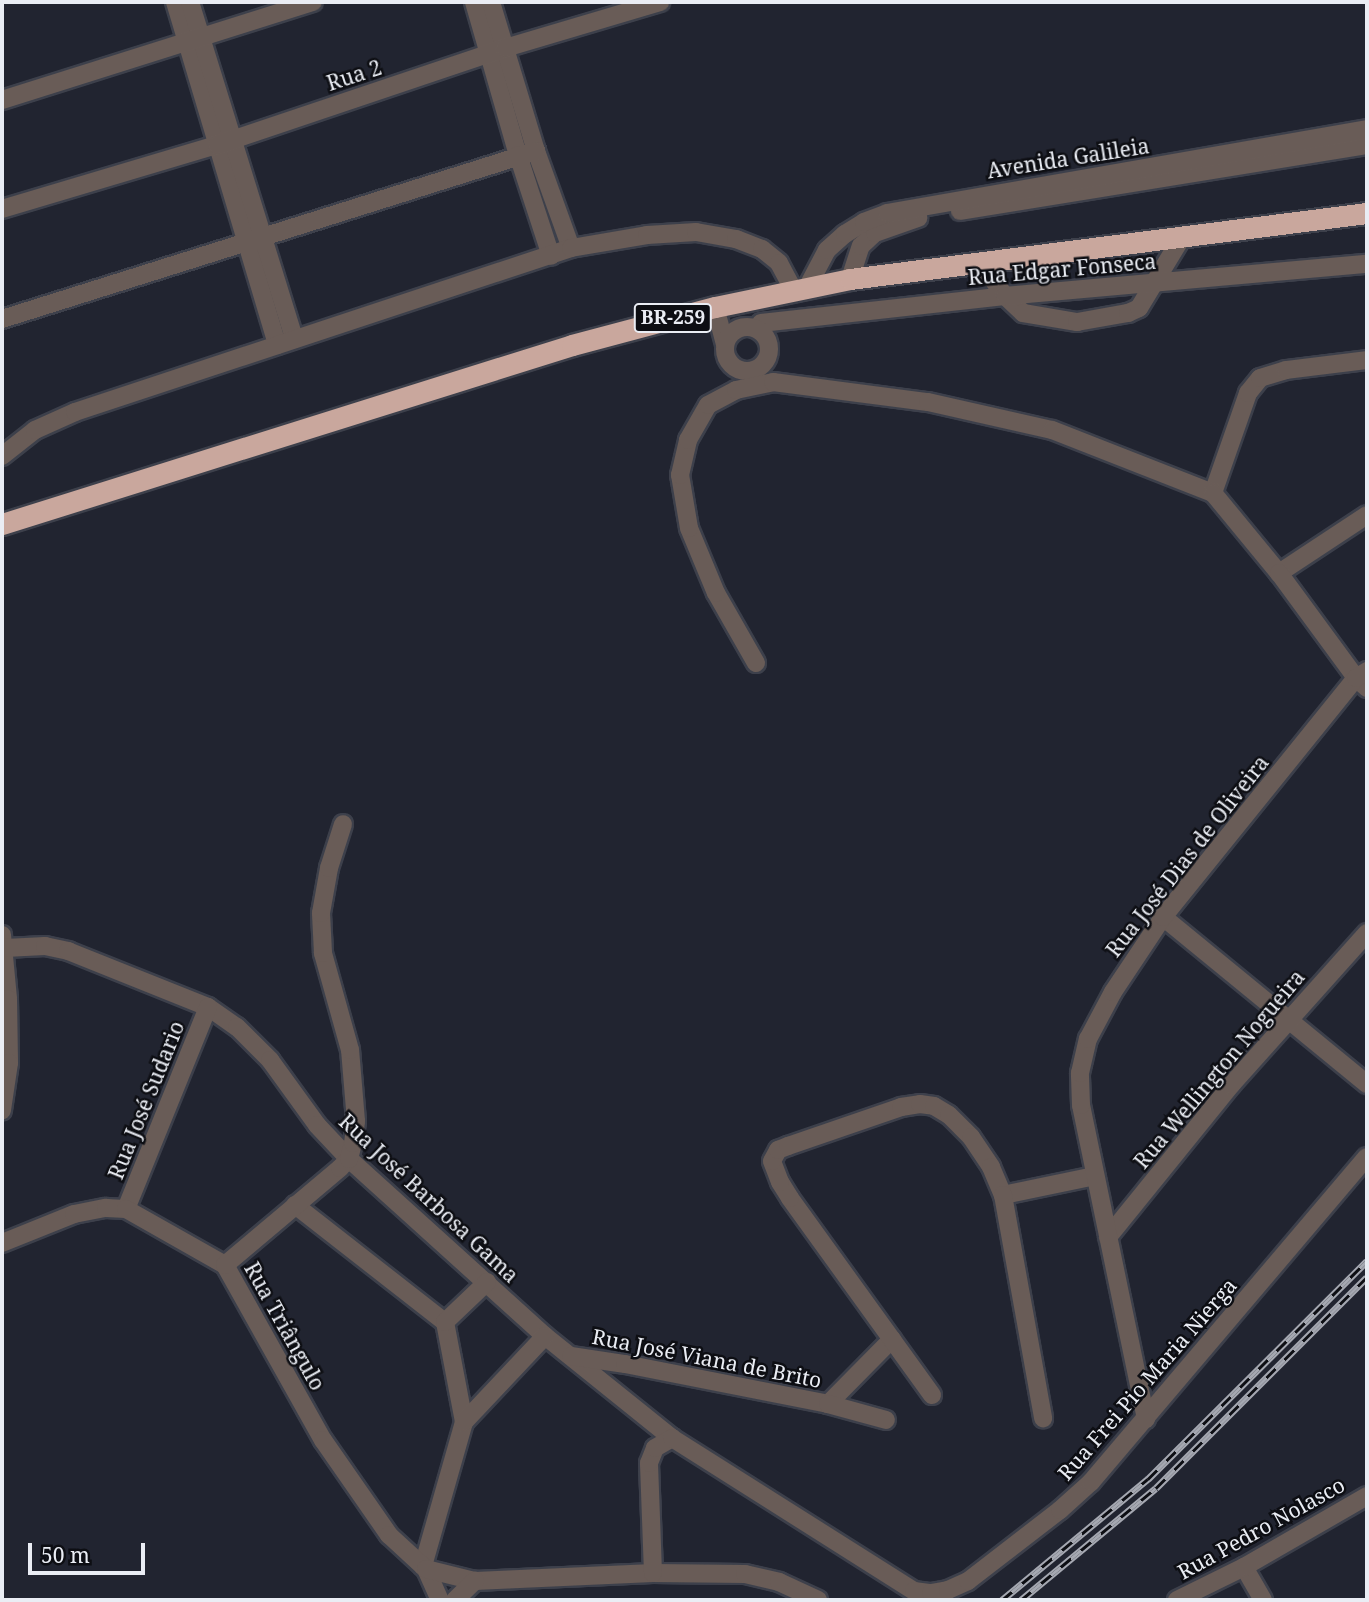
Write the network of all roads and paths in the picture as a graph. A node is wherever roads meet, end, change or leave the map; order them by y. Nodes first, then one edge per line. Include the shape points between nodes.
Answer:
1 (175, 2) edge
2 (190, 2) edge
3 (313, 2) edge
4 (474, 2) edge
5 (491, 2) edge
6 (660, 2) edge
7 (194, 39) junction
8 (498, 51) junction
9 (2, 100) edge
10 (1367, 130) edge
11 (224, 142) junction
12 (1367, 145) edge
13 (527, 153) junction
14 (2, 209) edge
15 (1367, 213) edge
16 (1182, 237) junction
17 (253, 240) junction
18 (571, 248) junction
19 (551, 256) junction
20 (980, 262) junction
21 (1367, 264) edge
22 (850, 279) junction
23 (1156, 284) junction
24 (800, 288) junction
25 (1005, 296) junction
26 (754, 299) junction
27 (715, 307) junction
28 (2, 319) edge
29 (762, 329) junction
30 (286, 342) junction
31 (725, 344) junction
32 (767, 356) junction
33 (1367, 360) edge
34 (730, 363) junction
35 (773, 382) junction
36 (736, 390) junction
37 (2, 456) edge
38 (1213, 493) junction
39 (1367, 515) edge
40 (2, 524) edge
41 (1279, 573) junction
42 (756, 663) dead end
43 (1363, 679) edge
44 (343, 824) dead end
45 (1163, 917) junction
46 (1367, 933) edge
47 (3, 942) edge
48 (208, 1007) junction
49 (1290, 1019) junction
50 (1367, 1084) edge
51 (2, 1110) edge
52 (1367, 1157) edge
53 (349, 1158) junction
54 (1095, 1176) junction
55 (1003, 1195) junction
56 (295, 1205) junction
57 (126, 1209) junction
58 (1108, 1237) junction
59 (2, 1243) edge
60 (225, 1265) junction
61 (487, 1282) junction
62 (445, 1322) junction
63 (545, 1336) junction
64 (891, 1339) junction
65 (571, 1356) junction
66 (932, 1395) dead end
67 (828, 1404) junction
68 (1043, 1418) dead end
69 (1146, 1419) junction
70 (886, 1420) dead end
71 (464, 1422) junction
72 (672, 1438) junction
73 (1367, 1496) edge
74 (425, 1567) junction
75 (1244, 1567) junction
76 (653, 1573) junction
77 (475, 1581) junction
78 (931, 1593) joint
79 (440, 1600) edge
80 (455, 1600) edge
81 (818, 1600) edge
82 (1177, 1600) edge
83 (1263, 1600) edge

1 - 7 street
2 - 7 street
3 - 7 street
4 - 8 street
5 - 8 street
6 - 8 street, Rua 2
7 - 9 street
7 - 11 street
8 - 11 street, Rua 2
8 - 13 street
10 - 24 street, Avenida Galileia via 887,213 845,234 827,250
11 - 14 street, Rua 2
11 - 17 street
12 - 22 street via 925,216 875,233 861,246
13 - 17 street
13 - 18 street
13 - 19 street
15 - 16 highway, BR-259
16 - 20 highway, BR-259
16 - 23 street
17 - 28 street
17 - 30 street
18 - 19 street
18 - 24 street via 695,232 736,239 762,249
19 - 30 street
20 - 22 highway, BR-259
20 - 25 street
21 - 23 street, Rua Edgar Fonseca
22 - 24 highway, BR-259
23 - 25 street, Rua Edgar Fonseca
23 - 25 street via 1139,308 1077,322 1023,313
24 - 26 highway, BR-259
25 - 29 street, Rua Edgar Fonseca
26 - 27 highway, BR-259
26 - 29 street
27 - 31 street
27 - 40 highway, BR-259 via 572,345
29 - 31 street via 738,329
29 - 32 street
30 - 37 street via 75,412 35,430
31 - 34 street
32 - 34 street via 751,370
32 - 35 street
33 - 38 street via 1286,370 1260,378 1248,393
34 - 36 street
35 - 36 street
35 - 38 street via 928,402 1052,430
36 - 42 street via 708,405 688,440 680,475 689,528 716,593
38 - 41 street
39 - 41 street
41 - 43 street
43 - 45 street, Rua José Dias de Oliveira
44 - 53 street via 321,914 323,953 350,1050 356,1121
45 - 49 street
45 - 54 street, Rua José Dias de Oliveira via 1112,992 1088,1039 1080,1073 1081,1105
46 - 49 street, Rua Wellington Nogueira
47 - 48 street, Rua José Barbosa Gama via 68,951
47 - 51 street via 9,1063
48 - 53 street, Rua José Barbosa Gama via 255,1042 317,1125
48 - 57 street, Rua José Sudario
49 - 50 street
49 - 58 street, Rua Wellington Nogueira
52 - 69 street, Rua Frei Pio Maria Nierga
53 - 56 street
53 - 61 street, Rua José Barbosa Gama
54 - 55 street
54 - 58 street, Rua José Dias de Oliveira
55 - 64 street via 971,1137 949,1115 927,1105 901,1107 774,1155 780,1182
55 - 68 street
56 - 60 street
56 - 62 street
57 - 59 street via 74,1214
57 - 60 street, Rua Triângulo
58 - 69 street, Rua José Dias de Oliveira
60 - 74 street, Rua Triângulo via 323,1440 389,1535
61 - 62 street
61 - 63 street, Rua José Barbosa Gama
62 - 71 street
63 - 65 street, Rua José Barbosa Gama
63 - 71 street
64 - 66 street
64 - 67 street, Rua José Viana de Brito
65 - 67 street, Rua José Viana de Brito
65 - 72 street, Rua José Barbosa Gama
67 - 70 street
69 - 78 street, Rua Frei Pio Maria Nierga via 1060,1510 968,1581
71 - 74 street
72 - 76 street via 655,1448 649,1463
72 - 78 street, Rua José Barbosa Gama via 914,1591
73 - 75 street, Rua Pedro Nolasco
74 - 77 street
74 - 79 street
75 - 82 street, Rua Pedro Nolasco
75 - 83 street
76 - 77 street
76 - 81 street via 763,1577
77 - 80 street

